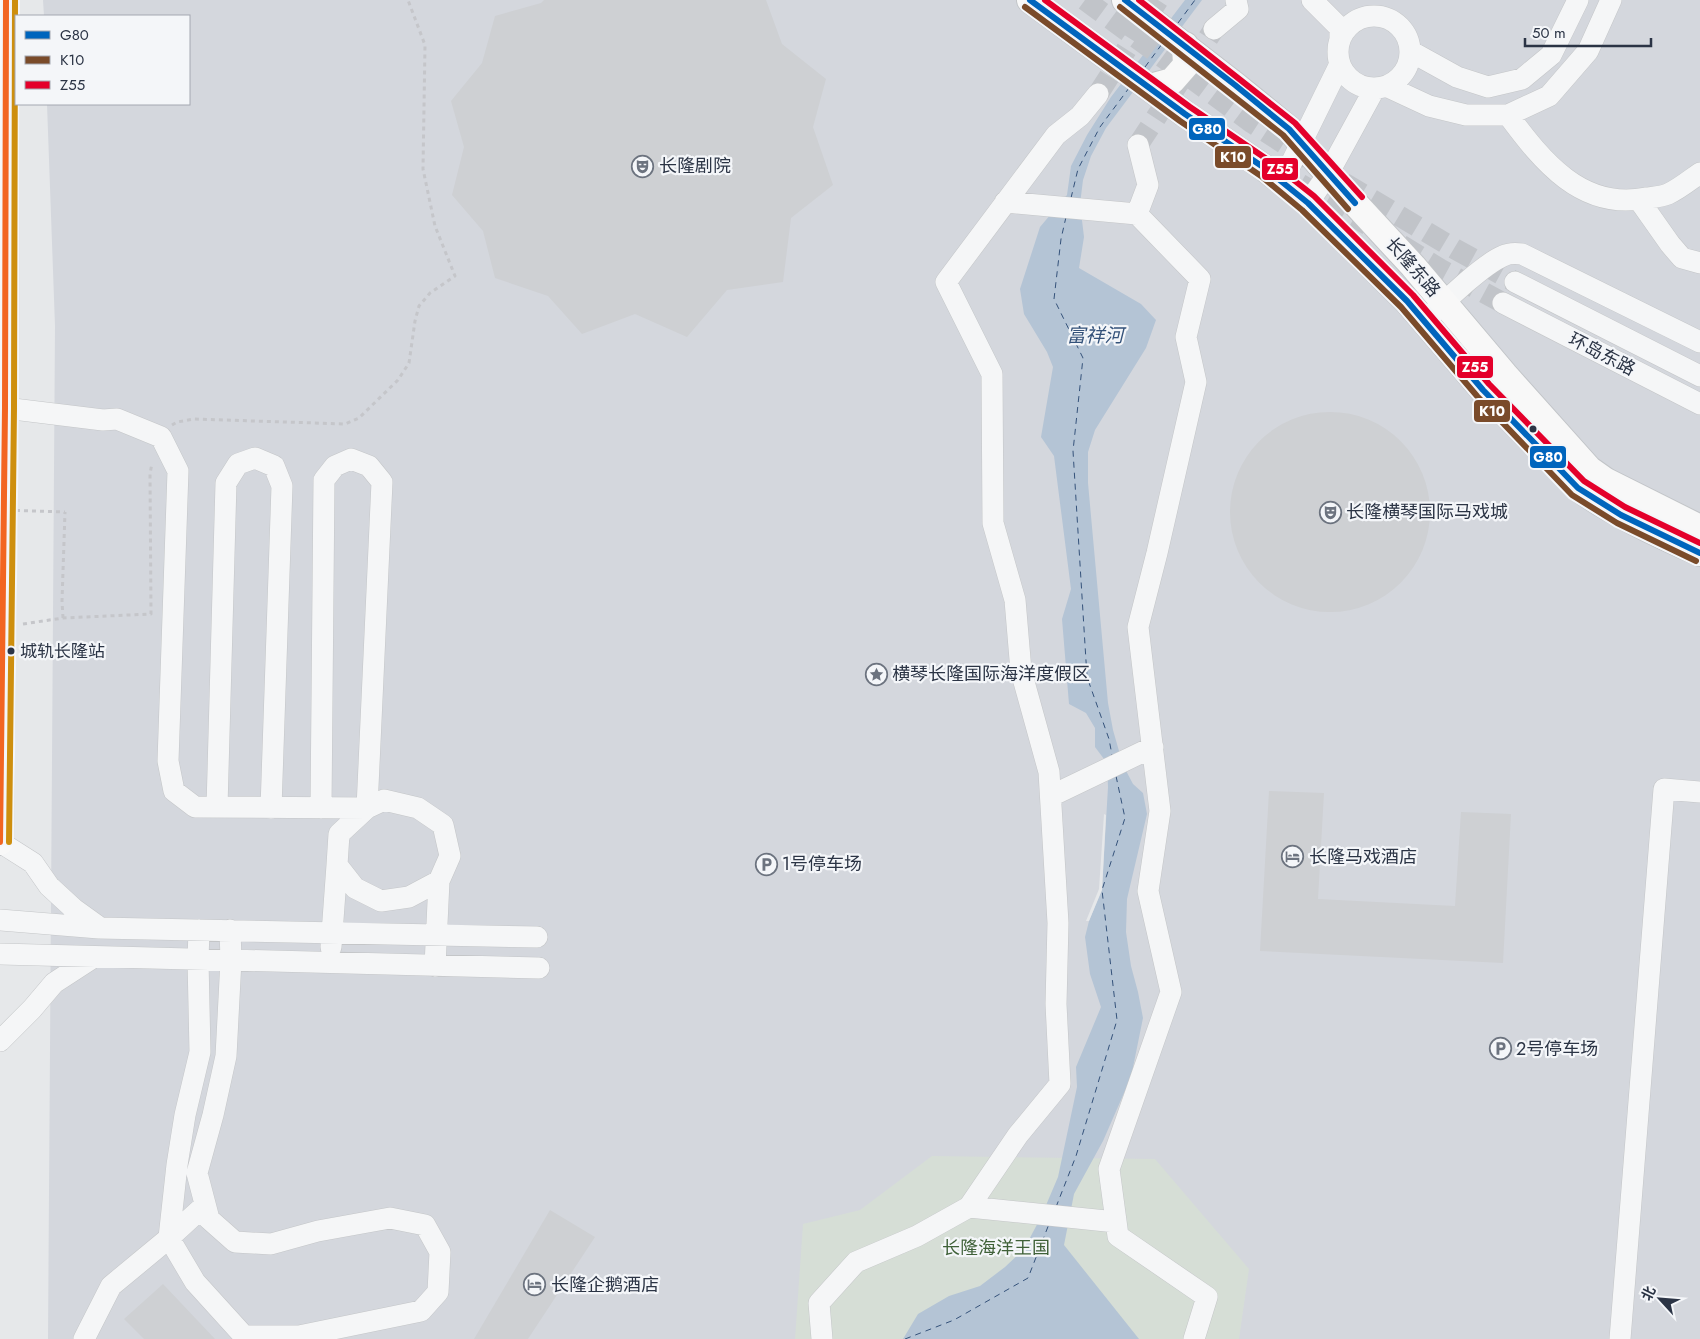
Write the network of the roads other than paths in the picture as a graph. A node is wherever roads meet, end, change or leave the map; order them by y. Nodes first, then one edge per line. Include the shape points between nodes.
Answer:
1 (6, 0) edge
2 (1030, 0) edge
3 (1125, 0) edge
4 (1236, 0) edge
5 (1312, 0) edge
6 (1578, 0) edge
7 (1611, 0) edge
8 (1214, 29) tunnel mouth
9 (1340, 40) junction
10 (1185, 45) junction
11 (1410, 51) junction
12 (1340, 64) junction
13 (1380, 87) junction
14 (1150, 88) junction
15 (1098, 94) tunnel mouth
16 (1508, 115) junction
17 (1302, 142) junction
18 (1138, 145) dead end
19 (1700, 173) edge
20 (1328, 174) junction
21 (1282, 182) junction
22 (1665, 195) junction
23 (1639, 200) junction
24 (1006, 202) junction
25 (1308, 203) junction
26 (1137, 214) junction
27 (1670, 244) junction
28 (1700, 263) edge
29 (1515, 282) tunnel mouth
30 (1444, 302) junction
31 (1503, 303) tunnel mouth
32 (1425, 322) junction
33 (1676, 331) junction
34 (1700, 337) edge
35 (1700, 342) edge
36 (1700, 376) edge
37 (1700, 404) edge
38 (5, 408) junction
39 (1700, 528) edge
40 (1700, 553) edge
41 (1152, 747) junction
42 (1700, 792) edge
43 (1050, 796) junction
44 (217, 807) junction
45 (271, 808) junction
46 (320, 808) junction
47 (367, 808) junction
48 (0, 842) edge
49 (337, 865) junction
50 (439, 881) junction
51 (0, 920) edge
52 (99, 928) junction
53 (199, 930) junction
54 (230, 930) junction
55 (332, 932) junction
56 (437, 934) junction
57 (537, 937) dead end
58 (0, 954) edge
59 (94, 957) junction
60 (198, 960) junction
61 (231, 960) junction
62 (330, 963) junction
63 (435, 966) junction
64 (539, 968) dead end
65 (0, 1041) edge
66 (205, 1205) junction
67 (969, 1207) junction
68 (1116, 1222) junction
69 (169, 1238) junction
70 (84, 1339) edge
71 (822, 1339) edge
72 (1194, 1339) edge
73 (1620, 1339) edge

1 - 38 main road
2 - 14 main road, 长隆东路
3 - 10 main road, 长隆东路
4 - 8 street via 1238,9
5 - 9 street via 1340,28
6 - 11 street via 1551,55 1522,79 1488,87 1456,78
7 - 16 street via 1588,51 1549,96
9 - 11 street via 1356,21 1380,16 1401,28
9 - 12 street
10 - 14 main road via 1186,65 1172,81
10 - 17 main road, 长隆东路
11 - 13 street via 1404,72 1396,81
12 - 13 street via 1354,82 1364,87
12 - 17 street
13 - 16 street via 1430,106 1466,115
13 - 20 street
14 - 21 main road, 长隆东路
15 - 24 street via 1080,116 1056,135
16 - 23 street via 1532,148 1563,178 1594,195 1630,202
17 - 20 main road, 长隆东路
17 - 21 street
18 - 26 street via 1148,185
19 - 22 street
20 - 25 street
20 - 30 main road, 长隆东路
21 - 25 main road, 长隆东路
22 - 23 street
22 - 27 street
23 - 27 street
24 - 26 street
24 - 43 street via 946,282 992,374 993,523 1016,600 1021,671 1049,772
25 - 32 main road, 长隆东路
26 - 41 street via 1200,279 1186,337 1196,382 1138,627
27 - 28 street via 1682,258
29 - 36 street, 环岛东路
30 - 32 street
30 - 33 street via 1501,256 1522,254
30 - 39 main road, 长隆东路 via 1590,469 1606,481
31 - 37 street, 环岛东路
32 - 40 main road, 长隆东路 via 1483,390 1578,488 1595,501
33 - 34 street
33 - 35 street
38 - 44 street via 117,419 161,437 178,471 168,761 174,791 195,807
38 - 48 main road
41 - 43 street
41 - 68 street via 1160,811 1148,891 1171,992 1109,1170
42 - 73 street via 1664,789
43 - 67 street via 1058,924 1056,1004 1060,1084 1018,1135
44 - 45 street
44 - 45 street via 226,483 238,464 255,458 274,466 282,486
45 - 46 street
46 - 47 street
46 - 47 street via 324,480 335,466 351,459 369,466 382,482
47 - 49 street via 339,834
47 - 50 street via 384,800 418,808 443,825 450,856
48 - 52 street via 33,863 49,886
49 - 50 street via 356,888 381,901 409,897
49 - 55 street
50 - 56 street
51 - 52 street
52 - 53 street
53 - 54 street
53 - 60 street
54 - 55 street
54 - 61 street
55 - 56 street
55 - 62 street
56 - 57 street
56 - 63 street
58 - 59 street
59 - 60 street
59 - 65 street via 54,983
60 - 61 street
60 - 69 street via 200,1052 185,1114
61 - 62 street
61 - 66 street via 226,1056 198,1173
62 - 63 street
63 - 64 street
66 - 69 street
66 - 69 street via 209,1219 235,1242 270,1244 318,1231 390,1218 424,1226 440,1252 438,1292 421,1311 299,1336 244,1336 194,1282
67 - 68 street
67 - 71 street via 917,1236 856,1262 819,1303
68 - 72 street via 1118,1236 1208,1297
69 - 70 street via 111,1286

